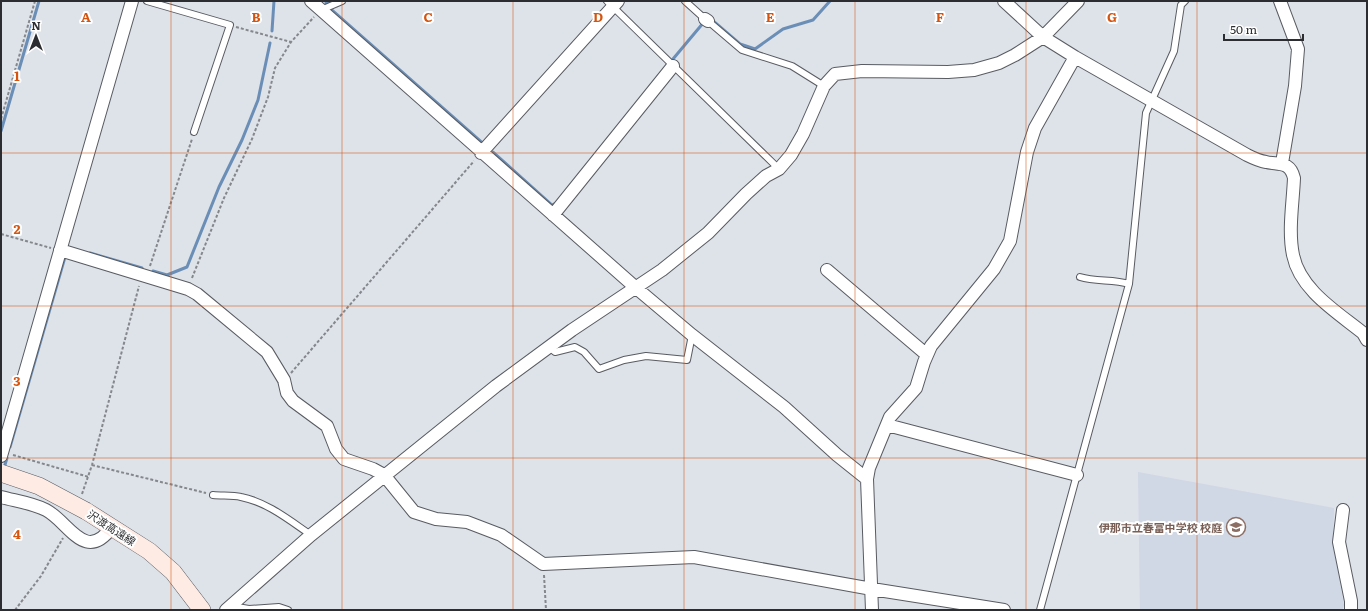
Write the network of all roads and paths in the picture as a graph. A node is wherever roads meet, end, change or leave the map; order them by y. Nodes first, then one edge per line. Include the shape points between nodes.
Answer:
1 (35, 1) edge
2 (132, 1) edge
3 (147, 1) edge
4 (312, 1) edge
5 (342, 1) edge
6 (685, 1) edge
7 (1004, 1) edge
8 (1078, 1) edge
9 (1184, 1) edge
10 (1280, 1) edge
11 (613, 3) edge
12 (321, 10) junction
13 (230, 25) junction
14 (1043, 37) junction
15 (291, 42) junction
16 (1074, 57) junction
17 (673, 66) junction
18 (824, 86) junction
19 (1151, 101) junction
20 (1, 119) edge
21 (194, 132) joint
22 (481, 153) junction
23 (1282, 163) junction
24 (779, 169) junction
25 (553, 215) junction
26 (1, 234) edge
27 (60, 250) junction
28 (827, 270) dead end
29 (144, 276) junction
30 (1080, 277) dead end
31 (1129, 284) junction
32 (635, 287) junction
33 (188, 289) junction
34 (692, 335) junction
35 (1367, 340) edge
36 (549, 347) junction
37 (927, 355) junction
38 (284, 380) junction
39 (886, 425) junction
40 (1, 454) edge
41 (92, 465) junction
42 (1, 472) edge
43 (1077, 474) junction
44 (384, 475) junction
45 (89, 477) junction
46 (867, 479) junction
47 (213, 495) joint
48 (1, 497) edge
49 (83, 504) junction
50 (1343, 510) dead end
51 (112, 527) junction
52 (65, 535) dead end
53 (311, 535) junction
54 (543, 564) junction
55 (872, 589) junction
56 (228, 608) edge
57 (15, 610) edge
58 (202, 610) edge
59 (288, 610) edge
60 (546, 610) edge
61 (872, 610) edge
62 (1004, 610) edge
63 (1040, 610) edge
64 (1351, 610) edge

1 - 20 path
2 - 27 street
3 - 13 lane
4 - 12 street
5 - 12 lane
6 - 18 lane via 742,50 792,66
7 - 14 street
8 - 14 street
9 - 19 lane via 1181,5 1174,51
10 - 23 street via 1298,49 1295,86
11 - 17 lane
11 - 22 street
12 - 15 path
12 - 22 street
13 - 15 path
13 - 21 lane
14 - 16 street
14 - 18 street via 1015,55 974,70 835,74
15 - 33 path via 275,68 268,97 252,139 224,198
16 - 19 street
16 - 37 street via 1035,128 1027,152 1010,241 994,269 931,346
17 - 24 lane
17 - 25 street
18 - 24 street via 803,134
19 - 23 street via 1247,156 1266,162
19 - 31 lane via 1146,113 1143,136
21 - 29 path
22 - 25 street
22 - 38 path
23 - 35 street via 1292,171 1294,178 1291,240 1297,268 1319,298 1363,333
24 - 32 street via 766,176 746,194 708,233 662,270
25 - 32 street
26 - 27 path
27 - 29 street
27 - 40 street
28 - 37 street
29 - 33 street
29 - 41 path
30 - 31 lane via 1093,281 1115,280
31 - 43 lane
32 - 34 street
32 - 36 street
33 - 38 street via 267,352
34 - 36 lane via 687,360 646,356 598,369 584,352 575,347 555,352
34 - 46 street via 784,407
36 - 44 street
37 - 39 street via 916,388
38 - 44 street via 287,393 293,401 327,426 336,449 344,459
39 - 43 street
39 - 46 street
40 - 45 path
41 - 45 path
41 - 47 path
42 - 49 main road, 沢渡高遠線, bridge
43 - 63 lane
44 - 53 street
44 - 54 street via 414,512 436,519 467,522 501,535
45 - 49 path
46 - 55 street
47 - 53 lane via 240,496 255,501 274,510
48 - 51 street via 45,510 84,541 97,541
49 - 51 main road, 沢渡高遠線
50 - 64 street via 1339,542 1352,601
51 - 58 main road, 沢渡高遠線 via 173,572
52 - 57 path via 41,576
53 - 56 street
54 - 55 street via 694,557
54 - 60 path
55 - 61 street
55 - 62 street
56 - 59 lane via 279,607

